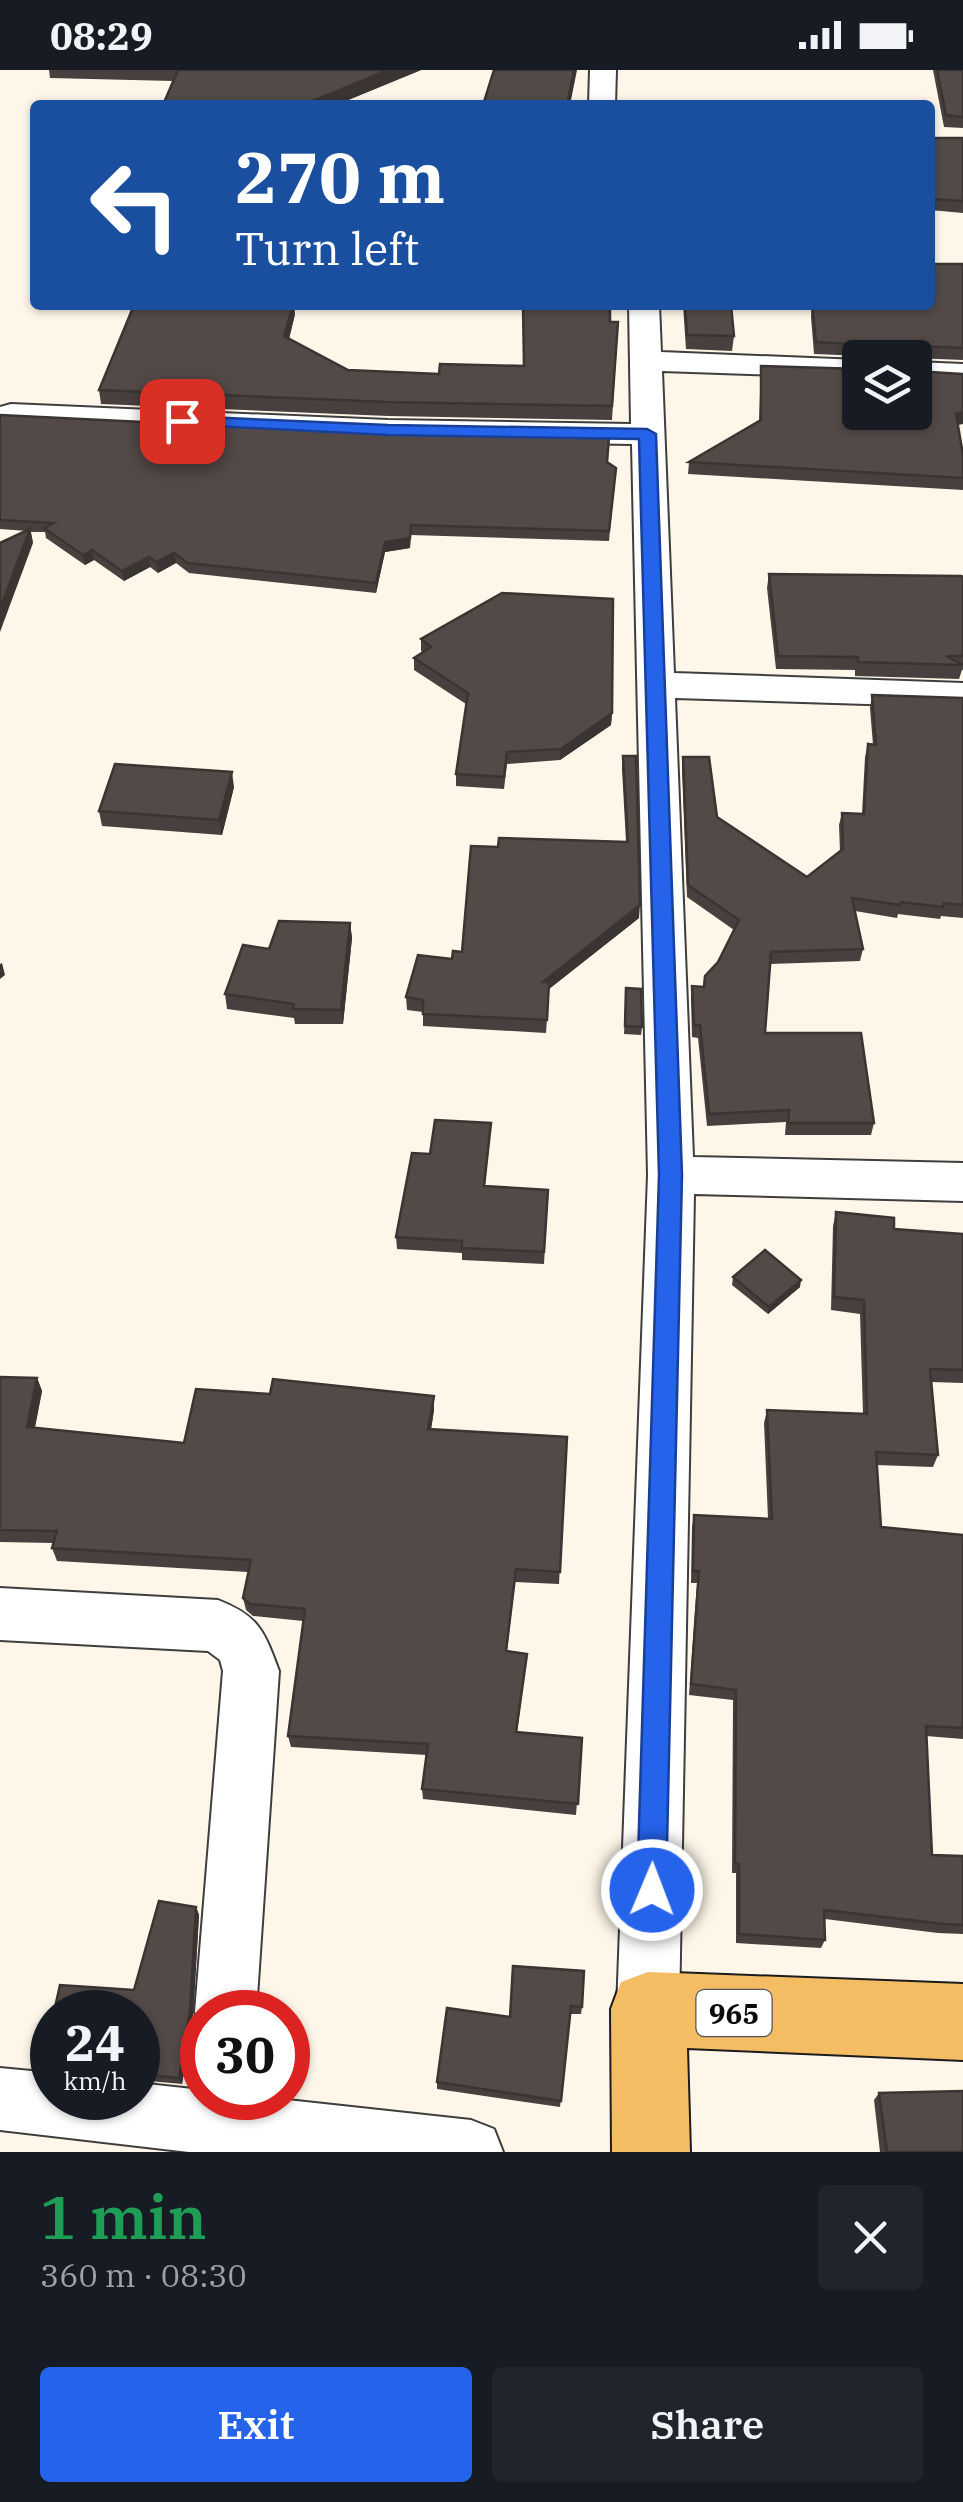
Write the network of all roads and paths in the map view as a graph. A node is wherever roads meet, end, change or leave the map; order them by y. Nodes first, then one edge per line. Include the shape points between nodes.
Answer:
1 (603, 70) edge
2 (602, 100) edge
3 (644, 310) edge
4 (648, 361) junction
5 (842, 368) edge
6 (932, 371) edge
7 (963, 372) edge
8 (11, 414) edge
9 (647, 434) junction
10 (657, 685) junction
11 (963, 695) edge
12 (670, 1175) junction
13 (963, 1182) edge
14 (0, 1614) edge
15 (228, 1990) edge
16 (648, 2009) junction
17 (963, 2022) edge
18 (0, 2100) edge
19 (180, 2108) edge
20 (278, 2120) edge
21 (471, 2152) edge
22 (651, 2152) edge

1 - 2 street
3 - 4 street
4 - 5 street
4 - 9 street
6 - 7 street
8 - 9 street
9 - 10 street
10 - 11 street
10 - 12 street
12 - 13 street
12 - 16 street
14 - 15 street via 218,1626 241,1643 251,1672
16 - 17 main road, 965
16 - 22 main road
18 - 19 street
20 - 21 street

